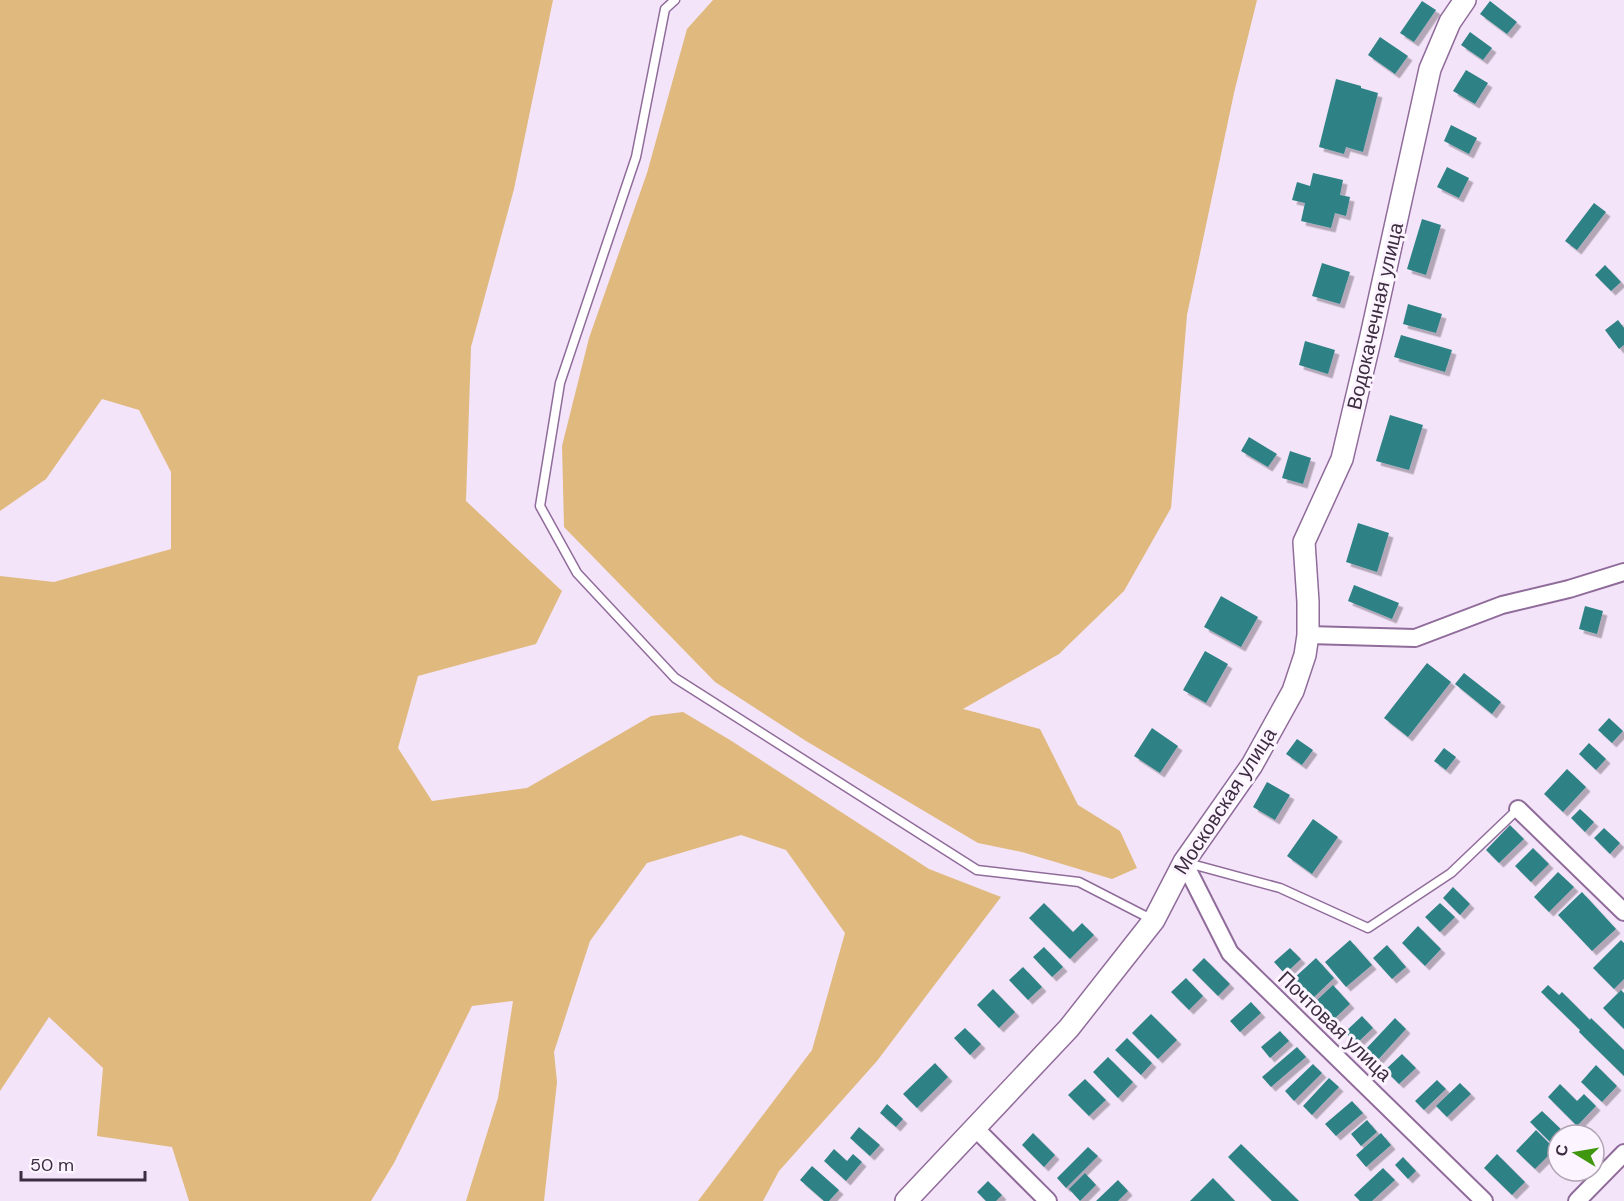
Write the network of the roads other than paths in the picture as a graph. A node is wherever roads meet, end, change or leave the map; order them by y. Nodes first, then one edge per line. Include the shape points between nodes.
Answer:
1 (675, 0) edge
2 (1465, 0) edge
3 (1624, 572) edge
4 (1308, 635) junction
5 (1518, 809) joint
6 (1184, 862) junction
7 (1624, 912) edge
8 (1154, 920) junction
9 (975, 1128) junction
10 (1624, 1153) edge
11 (906, 1201) edge
12 (1048, 1201) edge
13 (1484, 1201) edge
14 (1576, 1201) edge

1 - 8 lane via 665,9 636,157 560,383 540,507 577,573 675,678 977,870 1079,882
2 - 4 street, Водокачечная улица via 1450,22 1430,69 1342,459 1304,542
3 - 4 street via 1502,605 1416,638
4 - 6 street, Московская улица via 1293,691 1252,765
5 - 6 lane via 1451,873 1368,928 1280,888
5 - 7 street
6 - 8 street, Московская улица
6 - 13 street, Почтовая улица via 1230,953
8 - 9 street, Московская улица via 1070,1028
9 - 11 street, Московская улица
9 - 12 street
10 - 14 street

